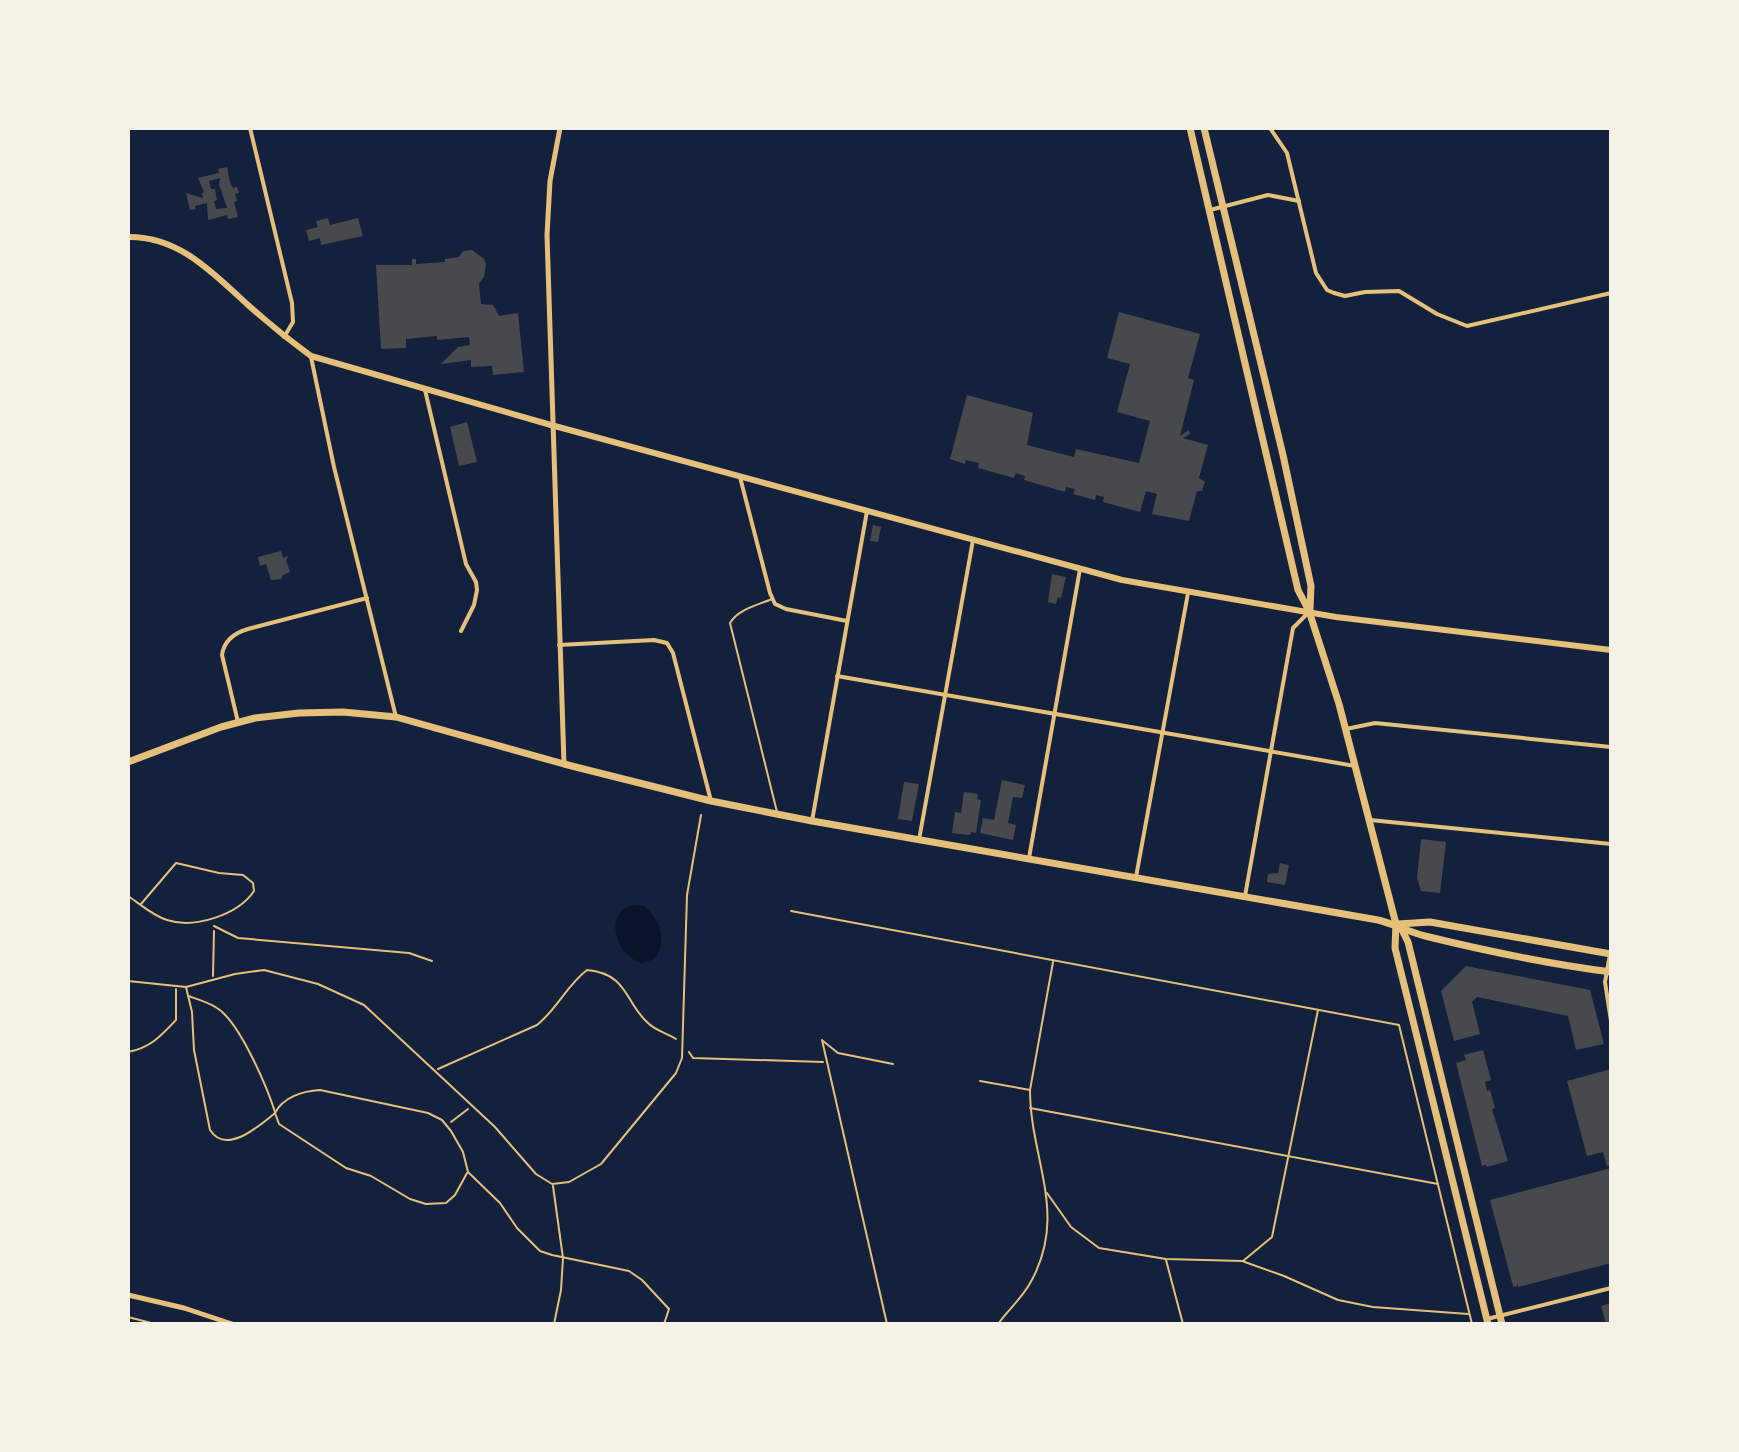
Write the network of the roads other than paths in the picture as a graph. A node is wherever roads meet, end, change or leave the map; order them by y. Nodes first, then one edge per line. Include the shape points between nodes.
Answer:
1 (250, 128) edge
2 (560, 128) edge
3 (1190, 128) edge
4 (1204, 128) edge
5 (1270, 128) edge
6 (1299, 201) junction
7 (1224, 207) junction
8 (1210, 210) junction
9 (128, 237) edge
10 (1611, 293) edge
11 (284, 337) junction
12 (311, 356) junction
13 (424, 388) junction
14 (551, 425) junction
15 (740, 475) junction
16 (867, 511) junction
17 (973, 540) junction
18 (1081, 569) junction
19 (1188, 593) junction
20 (367, 598) junction
21 (772, 599) junction
22 (1309, 611) junction
23 (847, 621) junction
24 (461, 631) dead end
25 (559, 645) junction
26 (1611, 650) edge
27 (837, 676) junction
28 (944, 695) junction
29 (1054, 714) junction
30 (396, 717) junction
31 (238, 722) junction
32 (1346, 729) junction
33 (1163, 733) junction
34 (1611, 747) edge
35 (1271, 752) junction
36 (128, 762) edge
37 (564, 764) junction
38 (1356, 767) junction
39 (711, 801) junction
40 (777, 814) junction
41 (701, 815) dead end
42 (1370, 820) junction
43 (812, 821) junction
44 (919, 840) junction
45 (1611, 844) edge
46 (1029, 858) junction
47 (1136, 877) junction
48 (128, 896) edge
49 (1245, 896) junction
50 (141, 904) junction
51 (791, 911) dead end
52 (1396, 924) junction
53 (214, 926) road end
54 (1610, 954) edge
55 (1053, 960) junction
56 (432, 961) dead end
57 (1609, 971) edge
58 (128, 981) edge
59 (176, 987) junction
60 (186, 987) junction
61 (188, 996) junction
62 (1318, 1010) junction
63 (1611, 1021) edge
64 (128, 1052) edge
65 (893, 1064) dead end
66 (980, 1081) dead end
67 (1030, 1090) junction
68 (1030, 1108) junction
69 (275, 1113) junction
70 (1289, 1156) junction
71 (468, 1172) junction
72 (552, 1184) junction
73 (1438, 1184) junction
74 (1047, 1193) junction
75 (563, 1258) junction
76 (1166, 1259) junction
77 (1242, 1261) junction
78 (1611, 1288) edge
79 (128, 1295) edge
80 (1469, 1315) junction
81 (1501, 1320) edge
82 (1487, 1322) edge
83 (232, 1324) edge
84 (554, 1324) edge
85 (664, 1324) edge
86 (887, 1324) edge
87 (998, 1324) edge
88 (1183, 1324) edge
89 (1472, 1324) edge

1 - 11 street via 292,303 293,322
2 - 14 street via 547,222
3 - 8 main road
4 - 7 main road
5 - 6 street via 1287,153
6 - 7 street via 1268,195
6 - 10 street via 1316,273 1334,293 1399,291 1467,326
7 - 8 street
7 - 22 main road via 1311,586
8 - 22 main road via 1298,590
9 - 11 main road via 157,240 193,257
11 - 12 main road
12 - 13 main road
12 - 20 street
13 - 14 main road
13 - 24 street via 466,564 476,582 476,597
14 - 15 main road
14 - 25 street
15 - 16 main road
15 - 21 street
16 - 17 main road
16 - 23 street
17 - 18 main road
17 - 28 street
18 - 19 main road
18 - 29 street
19 - 22 main road
19 - 33 street
20 - 30 street
20 - 31 street via 233,635 222,655
21 - 23 street via 786,609
21 - 40 lane via 730,623
22 - 26 main road
22 - 32 main road
22 - 35 street via 1293,628
23 - 27 street
25 - 37 street
25 - 39 street via 667,643
27 - 28 street
27 - 43 street
28 - 29 street
28 - 44 street
29 - 33 street
29 - 46 street
30 - 31 main road via 299,713
30 - 37 main road
31 - 36 main road
32 - 34 street via 1375,723
32 - 38 main road
33 - 35 street
33 - 47 street
35 - 38 street
35 - 49 street
37 - 39 main road
38 - 42 main road
39 - 40 main road
40 - 43 main road
41 - 72 lane via 687,895 684,1045 676,1073 601,1164 569,1182
42 - 45 street
42 - 52 main road
43 - 44 main road
44 - 46 main road
46 - 47 main road
47 - 49 main road
48 - 50 lane
49 - 52 main road
50 - 50 lane via 176,863 234,873 253,883 254,891 244,902 202,922 169,921
51 - 55 lane
52 - 54 main road via 1430,922
52 - 57 main road via 1504,954
52 - 81 main road via 1408,942
52 - 82 main road via 1395,948
53 - 56 lane via 238,938 409,953
54 - 57 street
55 - 62 lane
55 - 67 lane
57 - 63 street via 1606,1000
58 - 59 lane
59 - 60 lane
59 - 64 lane via 176,1020 145,1049
60 - 61 lane
60 - 72 lane via 264,970 318,984 364,1005
61 - 69 lane via 219,1008 230,1020 268,1089
61 - 69 lane via 194,1050 216,1139 235,1139
62 - 70 lane
62 - 73 lane via 1399,1025
65 - 86 lane via 838,1053 822,1040
66 - 67 lane
67 - 68 lane
68 - 70 lane
68 - 74 lane
69 - 71 lane via 279,1124 346,1168 418,1202 446,1203
69 - 71 lane via 280,1103 320,1090 428,1113 446,1125
70 - 73 lane
70 - 77 lane via 1272,1237
71 - 75 lane via 540,1251
72 - 75 lane
73 - 80 lane
74 - 76 lane via 1071,1227 1099,1248
74 - 87 lane via 1046,1247 1030,1283
75 - 84 lane
75 - 85 lane via 629,1271 669,1309
76 - 77 lane
76 - 88 lane
77 - 80 lane via 1338,1300
78 - 81 street
79 - 83 street
80 - 89 lane
81 - 82 street

